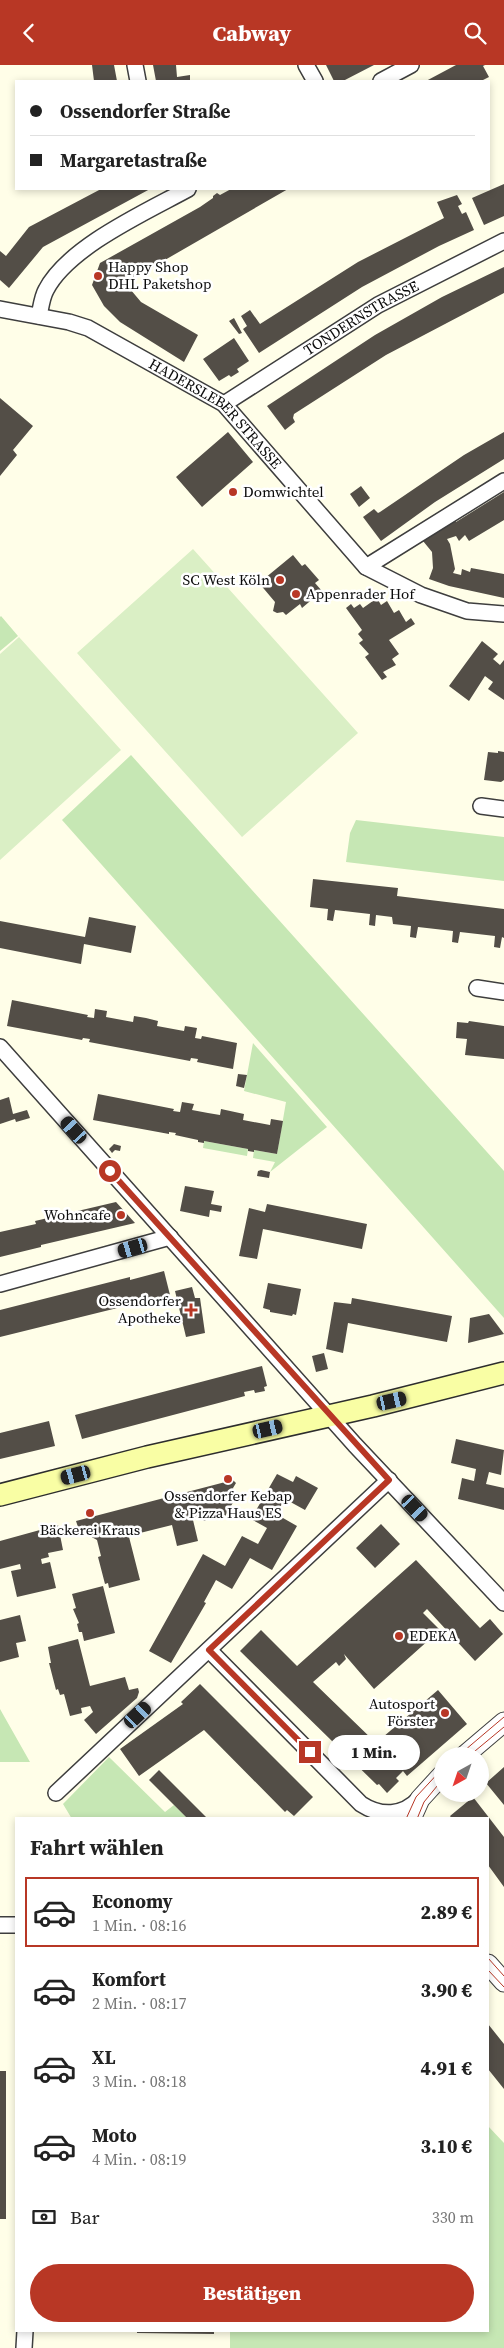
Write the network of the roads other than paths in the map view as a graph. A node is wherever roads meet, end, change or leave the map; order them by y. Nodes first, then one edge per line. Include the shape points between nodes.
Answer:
1 (135, 65) edge
2 (306, 65) edge
3 (411, 65) edge
4 (138, 80) edge
5 (314, 80) edge
6 (383, 80) edge
7 (180, 191) edge
8 (504, 241) edge
9 (0, 309) edge
10 (39, 316) junction
11 (224, 404) junction
12 (504, 481) edge
13 (366, 567) junction
14 (504, 614) edge
15 (481, 806) dead end
16 (504, 809) edge
17 (477, 989) dead end
18 (504, 992) edge
19 (0, 1047) edge
20 (16, 1065) junction
21 (0, 1070) edge
22 (170, 1237) junction
23 (0, 1284) edge
24 (504, 1373) edge
25 (329, 1415) junction
26 (389, 1480) junction
27 (0, 1495) edge
28 (504, 1603) edge
29 (209, 1650) junction
30 (504, 1722) edge
31 (475, 1747) edge
32 (434, 1784) edge
33 (56, 1793) dead end
34 (420, 1799) junction
35 (361, 1803) junction
36 (369, 1817) edge
37 (412, 1817) edge
38 (0, 1925) edge
39 (15, 1925) edge
40 (489, 1965) edge
41 (504, 1982) edge
42 (25, 2332) edge
43 (24, 2348) edge

1 - 4 street
2 - 5 street
3 - 6 street
7 - 10 street via 74,257 57,273 45,291
8 - 11 street, TONDERNSTRASSE via 378,305
9 - 10 street, HADERSLEBER STRASSE
10 - 11 street, HADERSLEBER STRASSE via 88,329
11 - 13 street, HADERSLEBER STRASSE
12 - 13 street
13 - 14 street, HADERSLEBER STRASSE via 430,598 467,611
15 - 16 street
17 - 18 street
19 - 20 street
20 - 21 street
20 - 22 street
22 - 23 street
22 - 25 street
24 - 25 main road
25 - 26 street
25 - 27 main road
26 - 28 street
26 - 29 street
29 - 33 street
29 - 35 street
30 - 31 street
32 - 34 street
34 - 35 street via 409,1809 394,1813 378,1812
34 - 37 street
35 - 36 street
38 - 39 street
40 - 41 street
42 - 43 street

